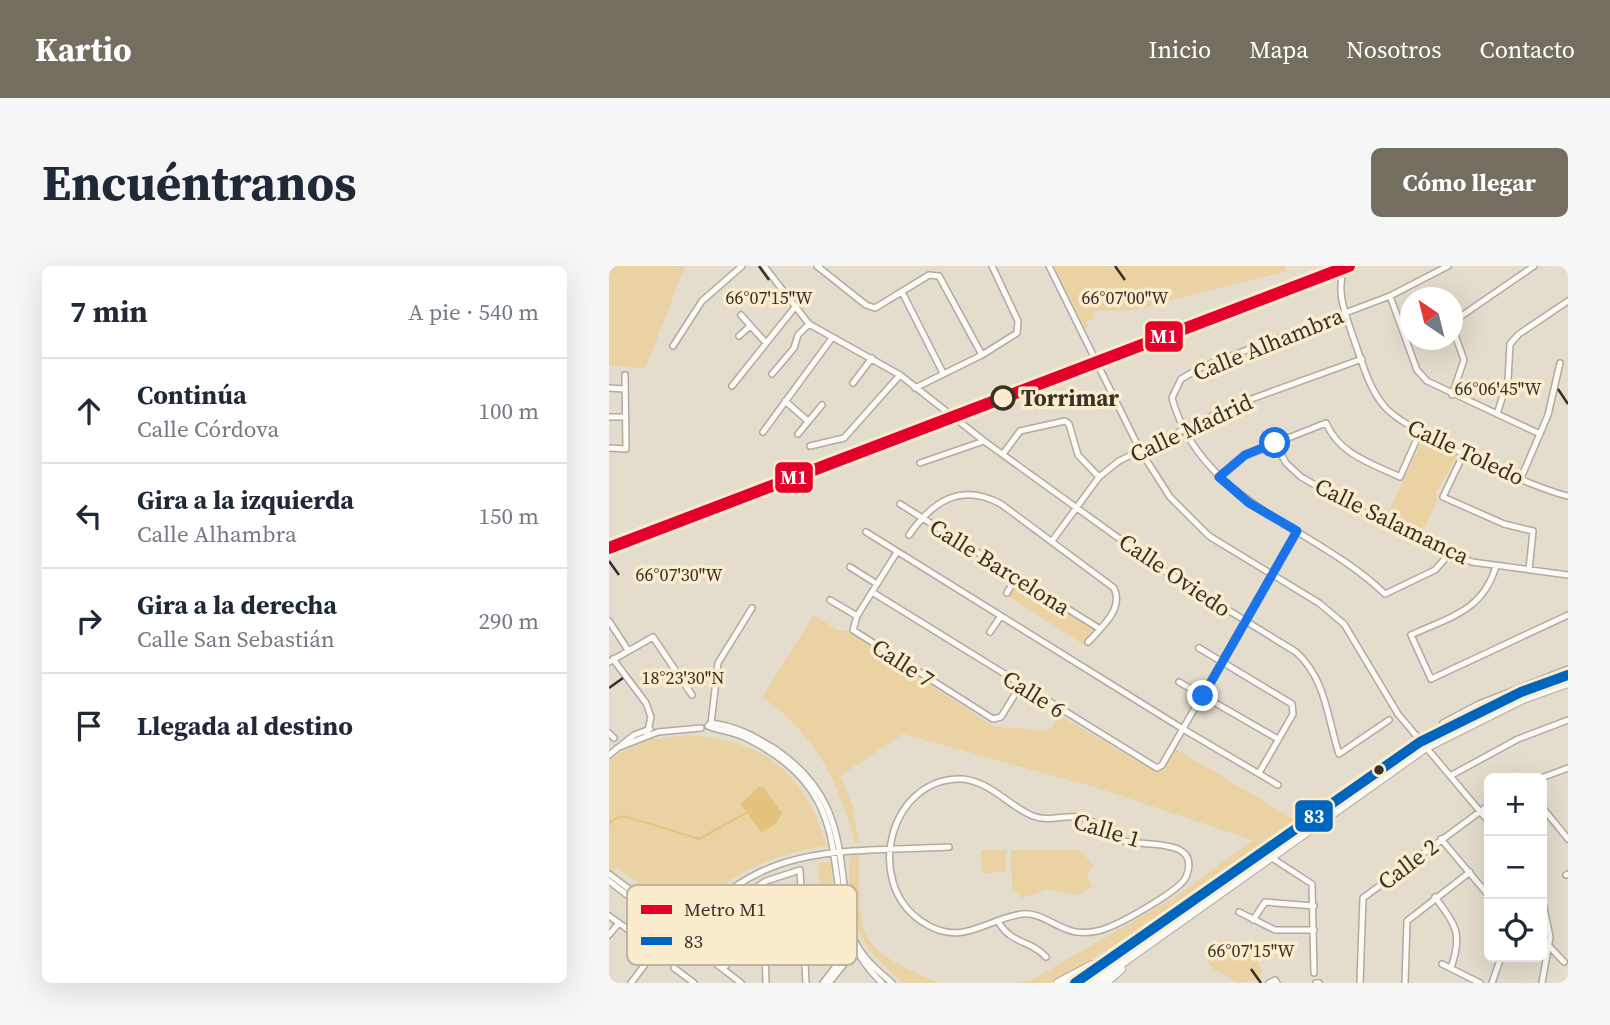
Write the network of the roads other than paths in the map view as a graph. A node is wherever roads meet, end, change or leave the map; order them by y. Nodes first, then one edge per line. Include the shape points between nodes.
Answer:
1 (742, 266) edge
2 (764, 266) edge
3 (817, 266) edge
4 (992, 266) edge
5 (1049, 266) edge
6 (1448, 266) edge
7 (1529, 267) edge
8 (1343, 271) dead end
9 (902, 292) junction
10 (1390, 296) junction
11 (1568, 301) edge
12 (795, 307) junction
13 (1345, 313) junction
14 (741, 315) dead end
15 (809, 324) junction
16 (750, 326) junction
17 (739, 336) dead end
18 (832, 338) junction
19 (766, 343) junction
20 (673, 346) dead end
21 (982, 355) junction
22 (871, 358) junction
23 (1361, 359) junction
24 (1560, 363) dead end
25 (772, 373) dead end
26 (943, 373) junction
27 (625, 375) dead end
28 (900, 375) junction
29 (853, 383) dead end
30 (732, 386) dead end
31 (609, 388) edge
32 (915, 388) junction
33 (624, 389) junction
34 (1452, 395) junction
35 (785, 401) junction
36 (822, 405) dead end
37 (1497, 414) junction
38 (609, 416) edge
39 (625, 417) junction
40 (808, 421) junction
41 (1186, 429) junction
42 (763, 432) dead end
43 (1420, 432) junction
44 (798, 433) dead end
45 (1541, 434) junction
46 (984, 441) junction
47 (1275, 443) junction
48 (810, 446) dead end
49 (609, 447) edge
50 (1140, 450) junction
51 (1464, 453) junction
52 (1003, 454) junction
53 (921, 463) dead end
54 (1099, 477) junction
55 (1219, 477) junction
56 (1521, 478) junction
57 (1568, 496) edge
58 (900, 504) dead end
59 (1075, 507) junction
60 (921, 517) junction
61 (1297, 531) junction
62 (866, 532) dead end
63 (908, 535) dead end
64 (1052, 541) junction
65 (897, 552) junction
66 (1450, 553) junction
67 (1496, 566) junction
68 (850, 567) dead end
69 (1529, 570) junction
70 (1272, 575) junction
71 (1568, 575) edge
72 (1016, 576) junction
73 (877, 584) junction
74 (872, 592) junction
75 (1007, 593) dead end
76 (830, 600) dead end
77 (752, 608) dead end
78 (1568, 615) edge
79 (857, 616) junction
80 (1001, 616) junction
81 (609, 621) edge
82 (1245, 622) junction
83 (1100, 629) junction
84 (990, 632) dead end
85 (1088, 642) dead end
86 (1199, 648) dead end
87 (628, 650) junction
88 (611, 661) edge
89 (1222, 662) junction
90 (1568, 669) edge
91 (1568, 675) edge
92 (1179, 682) dead end
93 (1568, 682) edge
94 (1020, 686) junction
95 (691, 695) dead end
96 (1203, 696) junction
97 (1389, 720) dead end
98 (1568, 720) edge
99 (1443, 723) dead end
100 (708, 727) junction
101 (1183, 729) junction
102 (649, 732) junction
103 (1278, 739) junction
104 (1423, 745) junction
105 (609, 755) edge
106 (1568, 768) edge
107 (1259, 773) junction
108 (1450, 776) junction
109 (1547, 776) edge
110 (1278, 785) dead end
111 (1484, 808) edge
112 (1480, 811) junction
113 (1547, 813) edge
114 (1484, 816) edge
115 (1441, 839) junction
116 (1568, 839) edge
117 (949, 846) dead end
118 (891, 848) junction
119 (838, 853) junction
120 (1272, 858) junction
121 (1470, 872) junction
122 (609, 874) edge
123 (612, 883) edge
124 (763, 883) joint
125 (734, 885) edge
126 (760, 885) edge
127 (802, 885) edge
128 (843, 885) edge
129 (1484, 890) edge
130 (627, 894) edge
131 (1436, 897) junction
132 (1542, 899) edge
133 (1314, 908) junction
134 (1239, 912) dead end
135 (609, 916) edge
136 (1253, 920) junction
137 (999, 922) junction
138 (619, 923) junction
139 (627, 929) edge
140 (1314, 930) junction
141 (609, 935) edge
142 (1131, 942) junction
143 (1550, 947) junction
144 (857, 949) edge
145 (1142, 949) junction
146 (857, 950) edge
147 (1046, 957) dead end
148 (1499, 962) edge
149 (1564, 962) dead end
150 (1442, 964) dead end
151 (644, 965) edge
152 (718, 965) edge
153 (726, 965) edge
154 (766, 965) edge
155 (805, 965) edge
156 (839, 965) edge
157 (842, 965) edge
158 (674, 968) dead end
159 (1451, 968) junction
160 (723, 969) junction
161 (1314, 973) dead end
162 (631, 983) edge
163 (694, 983) edge
164 (741, 983) edge
165 (766, 983) edge
166 (806, 983) edge
167 (823, 983) edge
168 (829, 983) edge
169 (882, 983) edge
170 (892, 983) edge
171 (1058, 983) edge
172 (1075, 983) edge
173 (1094, 983) edge
174 (1105, 983) edge
175 (1269, 983) edge
176 (1277, 983) edge
177 (1360, 983) edge
178 (1405, 983) edge
179 (1480, 983) edge
180 (1492, 983) edge
181 (1542, 983) edge

1 - 20 street via 702,301
2 - 12 street, Calle Oviedo
3 - 9 street via 870,307
4 - 21 street via 1019,327 1014,337
5 - 50 street
6 - 10 street, Calle Alhambra
7 - 34 street via 1454,321 1464,360
8 - 13 street, Calle Toledo via 1340,295
9 - 21 street via 929,275 939,276
9 - 26 street
10 - 13 street, Calle Alhambra
10 - 34 street via 1417,370
11 - 37 street via 1510,344 1508,380
12 - 15 street, Calle Oviedo
12 - 19 street
13 - 23 street, Calle Toledo
13 - 41 street, Calle Alhambra via 1245,349 1181,379 1172,398
14 - 16 street
15 - 18 street, Calle Oviedo
15 - 25 street
16 - 17 street
16 - 19 street
18 - 22 street, Calle Oviedo
18 - 35 street
19 - 30 street
21 - 26 street
22 - 28 street, Calle Oviedo
22 - 29 street
23 - 41 street, Calle Madrid via 1232,406
23 - 43 street, Calle Toledo via 1384,407
24 - 45 street
26 - 32 street
27 - 33 street
28 - 32 street, Calle Oviedo
28 - 48 street via 844,438
31 - 33 street
32 - 46 street, Calle Oviedo
33 - 39 street
34 - 37 street
35 - 40 street
35 - 42 street
36 - 40 street
37 - 45 street
38 - 39 street
39 - 49 street via 626,449
40 - 44 street
41 - 50 street, Calle Madrid
41 - 55 street, Calle Alhambra
43 - 47 street via 1400,477 1350,454 1326,423
43 - 51 street, Calle Toledo
45 - 56 street
46 - 52 street, Calle Oviedo
46 - 53 street
47 - 55 street via 1245,455
47 - 66 street, Calle Salamanca via 1301,477
50 - 54 street, Calle Madrid
50 - 70 street via 1162,487 1191,521 1225,548
51 - 56 street, Calle Toledo
51 - 69 street via 1443,496 1504,524 1533,531
52 - 54 street via 1020,431 1065,421 1078,455
52 - 59 street, Calle Oviedo
54 - 59 street, Calle Madrid
55 - 61 street, Calle Alhambra via 1249,503
56 - 57 street, Calle Toledo
58 - 60 street, Calle Barcelona
59 - 64 street, Calle Madrid
59 - 82 street, Calle Oviedo
60 - 63 street
60 - 64 street via 946,499 981,496
60 - 72 street, Calle Barcelona
61 - 66 street, Calle Alhambra via 1353,565 1385,594 1435,570
61 - 70 street, Calle 6
62 - 65 street
64 - 83 street via 1114,588 1116,606
65 - 73 street, Calle 7
65 - 80 street
66 - 67 street, Calle Salamanca
67 - 69 street, Calle Salamanca
67 - 78 street via 1487,592 1476,603 1411,635 1431,679
68 - 73 street
69 - 71 street, Calle Salamanca
70 - 82 street, Calle 6
70 - 104 street via 1344,624 1394,708
72 - 75 street
72 - 83 street, Calle Barcelona
73 - 74 street, Calle 7
74 - 79 street, Calle 7
74 - 94 street, Calle 6
76 - 79 street
77 - 100 street via 718,663
79 - 94 street, Calle 7 via 851,628 855,632 993,719 1001,717
80 - 84 street
80 - 101 street
81 - 87 street
82 - 89 street, Calle 6
82 - 97 street, Calle Oviedo via 1296,652 1312,668 1322,687 1339,754
83 - 85 street
86 - 89 street
87 - 88 street
87 - 95 street via 653,637
88 - 102 street via 646,702
89 - 96 street, Calle 6
89 - 103 street via 1292,704 1293,714
90 - 99 street
91 - 104 highway via 1521,692
92 - 96 street
93 - 104 highway
94 - 101 street, Calle 6 via 1154,768 1163,765
96 - 101 street, Calle 6
96 - 103 street
98 - 108 street via 1518,739
100 - 102 street
100 - 119 street via 747,733 804,773 834,822
101 - 107 street
102 - 105 street via 634,735
103 - 107 street
104 - 108 street
104 - 120 highway
104 - 142 highway
106 - 109 street
107 - 110 street
108 - 112 street
111 - 112 street, Calle 2
112 - 114 street
112 - 115 street, Calle 2
113 - 116 street
115 - 121 street
115 - 177 street, Calle 2 via 1361,902
117 - 118 street
118 - 119 street
118 - 137 street, Calle 1 via 898,894 924,923 961,932
118 - 137 street, Calle 1 via 896,822 911,798 930,785 954,779 990,787 1034,816 1083,818 1126,842 1174,846 1186,858 1188,869 1182,884 1104,929 1074,932 1030,914
119 - 125 street via 774,864
119 - 128 street
120 - 133 street via 1312,884
120 - 145 highway
121 - 129 street
121 - 131 street
122 - 123 street
123 - 130 street
124 - 126 street
124 - 127 street via 796,870 802,872
131 - 159 street via 1456,926 1459,946
131 - 178 street via 1406,921
132 - 143 street
133 - 136 street via 1265,902
133 - 140 street
134 - 136 street
135 - 138 street
136 - 140 street via 1275,930
137 - 147 street via 1011,938
138 - 139 street
138 - 141 street
140 - 161 street
142 - 171 highway
142 - 172 highway
143 - 149 street
143 - 181 street
144 - 170 street
145 - 173 highway
145 - 174 highway
146 - 169 street
148 - 180 street
150 - 159 street
151 - 162 street
152 - 160 street
153 - 160 street
154 - 165 street
155 - 166 street
156 - 167 street
157 - 168 street
158 - 163 street
159 - 179 street
160 - 164 street
175 - 176 street via 1275,979

